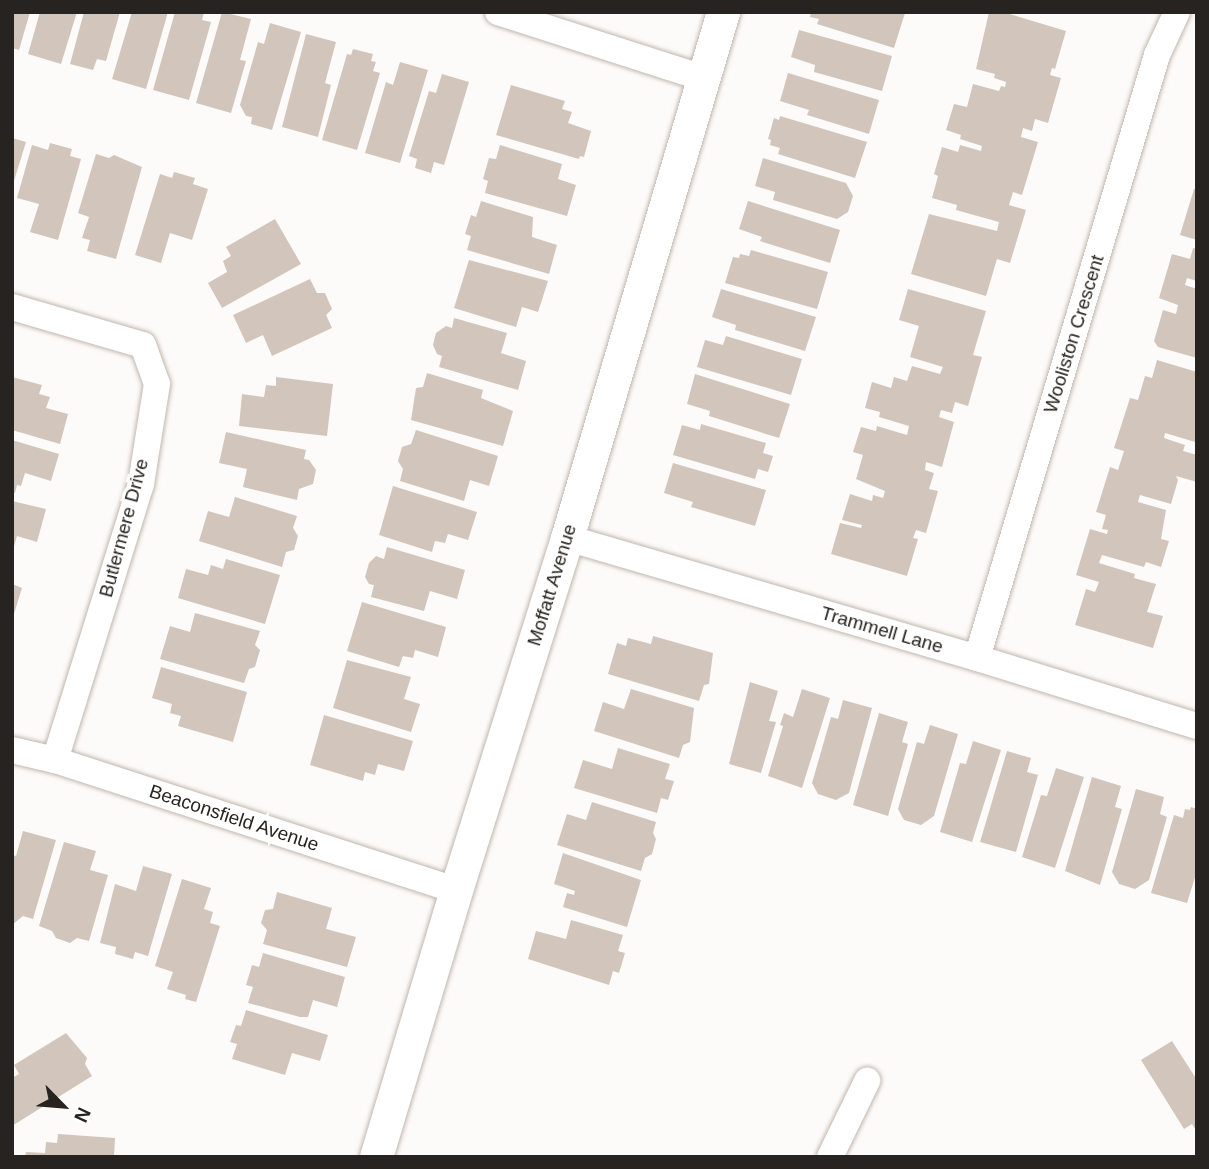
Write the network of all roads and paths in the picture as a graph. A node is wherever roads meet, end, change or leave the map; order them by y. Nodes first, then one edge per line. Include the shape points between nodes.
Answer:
1 (498, 12) edge
2 (723, 12) edge
3 (1177, 12) edge
4 (704, 78) junction
5 (12, 307) edge
6 (567, 538) junction
7 (977, 658) junction
8 (1197, 726) edge
9 (12, 750) edge
10 (55, 760) junction
11 (456, 890) junction
12 (867, 1081) dead end
13 (376, 1157) edge
14 (831, 1157) edge

1 - 4 street
2 - 4 street, Moffatt Avenue
3 - 7 street, Wooliston Crescent via 1157,55
4 - 6 street, Moffatt Avenue
5 - 10 street, Butlermere Drive via 144,345 157,384 141,484
6 - 7 street, Trammell Lane
6 - 11 street, Moffatt Avenue
7 - 8 street, Trammell Lane
9 - 10 street, Beaconsfield Avenue
10 - 11 street, Beaconsfield Avenue
11 - 13 street, Moffatt Avenue
12 - 14 street

